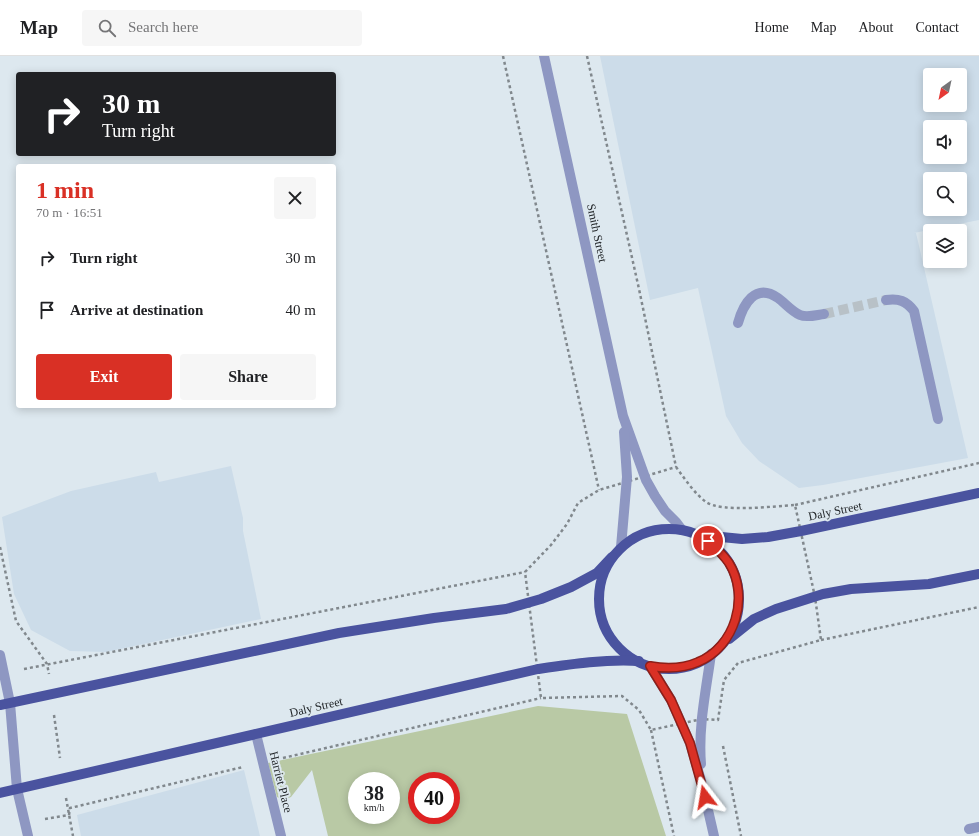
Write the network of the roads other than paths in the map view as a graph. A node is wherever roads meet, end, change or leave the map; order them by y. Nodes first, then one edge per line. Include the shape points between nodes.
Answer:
1 (544, 56) edge
2 (886, 300) tunnel mouth
3 (824, 314) tunnel mouth
4 (738, 323) dead end
5 (623, 416) junction
6 (938, 419) dead end
7 (979, 493) edge
8 (682, 530) junction
9 (695, 534) junction
10 (621, 548) junction
11 (612, 557) junction
12 (979, 574) edge
13 (721, 645) junction
14 (711, 654) junction
15 (0, 656) edge
16 (639, 662) junction
17 (650, 666) junction
18 (5, 704) edge
19 (256, 734) junction
20 (702, 784) junction
21 (17, 789) junction
22 (0, 793) edge
23 (28, 836) edge
24 (282, 836) edge
25 (714, 836) edge

1 - 5 street, Smith Street
2 - 6 street via 900,299 914,311
3 - 4 street via 801,316 767,293 750,297
5 - 8 street, Smith Street via 646,480 665,511
5 - 10 street, Smith Street via 627,477
7 - 9 main road, Daly Street via 768,537 742,539
8 - 9 main road
8 - 10 main road via 644,533
9 - 13 main road via 720,551 735,577 739,596 738,607 730,632
10 - 11 main road
11 - 16 main road via 600,586 601,614 615,642
11 - 18 main road via 597,573 571,587 506,609 339,633
12 - 13 main road via 929,584 851,589 823,594 754,619
13 - 14 main road
14 - 17 main road via 699,662 681,667
14 - 20 street via 701,727
15 - 18 street
16 - 17 main road
16 - 19 main road, Daly Street via 595,661 538,669
17 - 20 street via 680,719
18 - 21 street
19 - 21 main road, Daly Street
19 - 24 street, Harriet Place
20 - 25 street
21 - 22 main road, Daly Street
21 - 23 street

